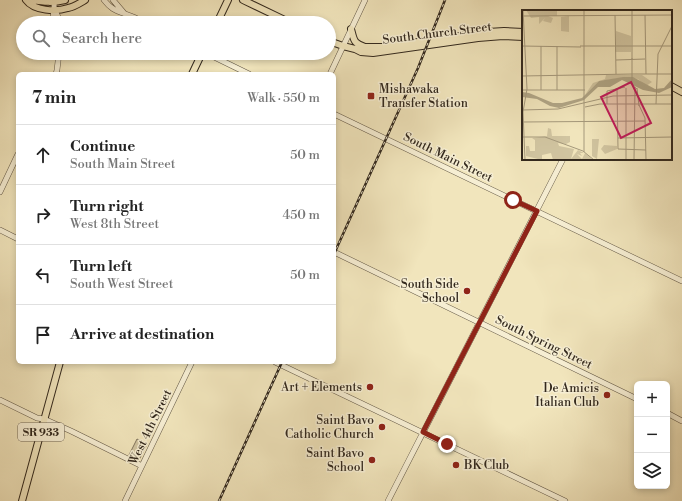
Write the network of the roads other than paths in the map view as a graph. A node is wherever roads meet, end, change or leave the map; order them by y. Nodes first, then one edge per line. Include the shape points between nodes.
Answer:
1 (26, 0) edge
2 (32, 0) edge
3 (65, 0) edge
4 (85, 0) edge
5 (104, 0) edge
6 (113, 0) edge
7 (228, 0) edge
8 (243, 0) edge
9 (365, 0) edge
10 (54, 2) junction
11 (55, 10) junction
12 (124, 13) junction
13 (54, 16) edge
14 (58, 16) edge
15 (131, 16) edge
16 (220, 16) edge
17 (276, 16) edge
18 (351, 29) junction
19 (522, 32) edge
20 (522, 37) edge
21 (336, 44) edge
22 (343, 46) junction
23 (366, 48) junction
24 (355, 49) junction
25 (58, 60) edge
26 (199, 60) edge
27 (220, 60) edge
28 (56, 72) edge
29 (193, 72) edge
30 (245, 72) edge
31 (331, 72) edge
32 (672, 87) edge
33 (682, 92) edge
34 (336, 115) edge
35 (16, 158) edge
36 (562, 160) edge
37 (0, 192) edge
38 (537, 211) junction
39 (0, 230) edge
40 (16, 238) edge
41 (336, 253) edge
42 (682, 281) edge
43 (480, 322) junction
44 (59, 364) edge
45 (191, 364) edge
46 (279, 364) edge
47 (634, 398) edge
48 (0, 400) edge
49 (670, 415) edge
50 (44, 419) junction
51 (682, 421) edge
52 (423, 432) junction
53 (142, 466) junction
54 (22, 501) edge
55 (125, 501) edge
56 (388, 501) edge
57 (565, 501) edge

1 - 11 main road via 39,8
2 - 10 main road
3 - 10 main road
4 - 11 main road via 68,8
5 - 12 street via 116,11
6 - 12 street
7 - 16 main road
8 - 17 main road
9 - 18 street
10 - 11 street
11 - 13 street
11 - 14 street
12 - 15 street
18 - 22 street
18 - 23 main road via 355,42
19 - 23 main road, South Church Street via 488,32
20 - 24 main road, South Church Street via 488,37 373,53
21 - 22 main road, South Church Street
22 - 24 main road, South Church Street
22 - 31 street
23 - 24 main road, South Church Street
25 - 28 street
26 - 29 main road
27 - 30 street
32 - 33 main road
34 - 38 street, South Main Street
35 - 37 street
36 - 38 street
38 - 42 street, South Main Street
38 - 43 street
39 - 40 street
41 - 43 street, South Spring Street
43 - 47 street, South Spring Street
43 - 52 street
44 - 50 main road, SR 933
45 - 53 street, West 4th Street
46 - 52 street
48 - 50 street
49 - 51 street
50 - 53 street
50 - 54 main road, SR 933
52 - 56 street
52 - 57 street
53 - 55 street, West 4th Street

